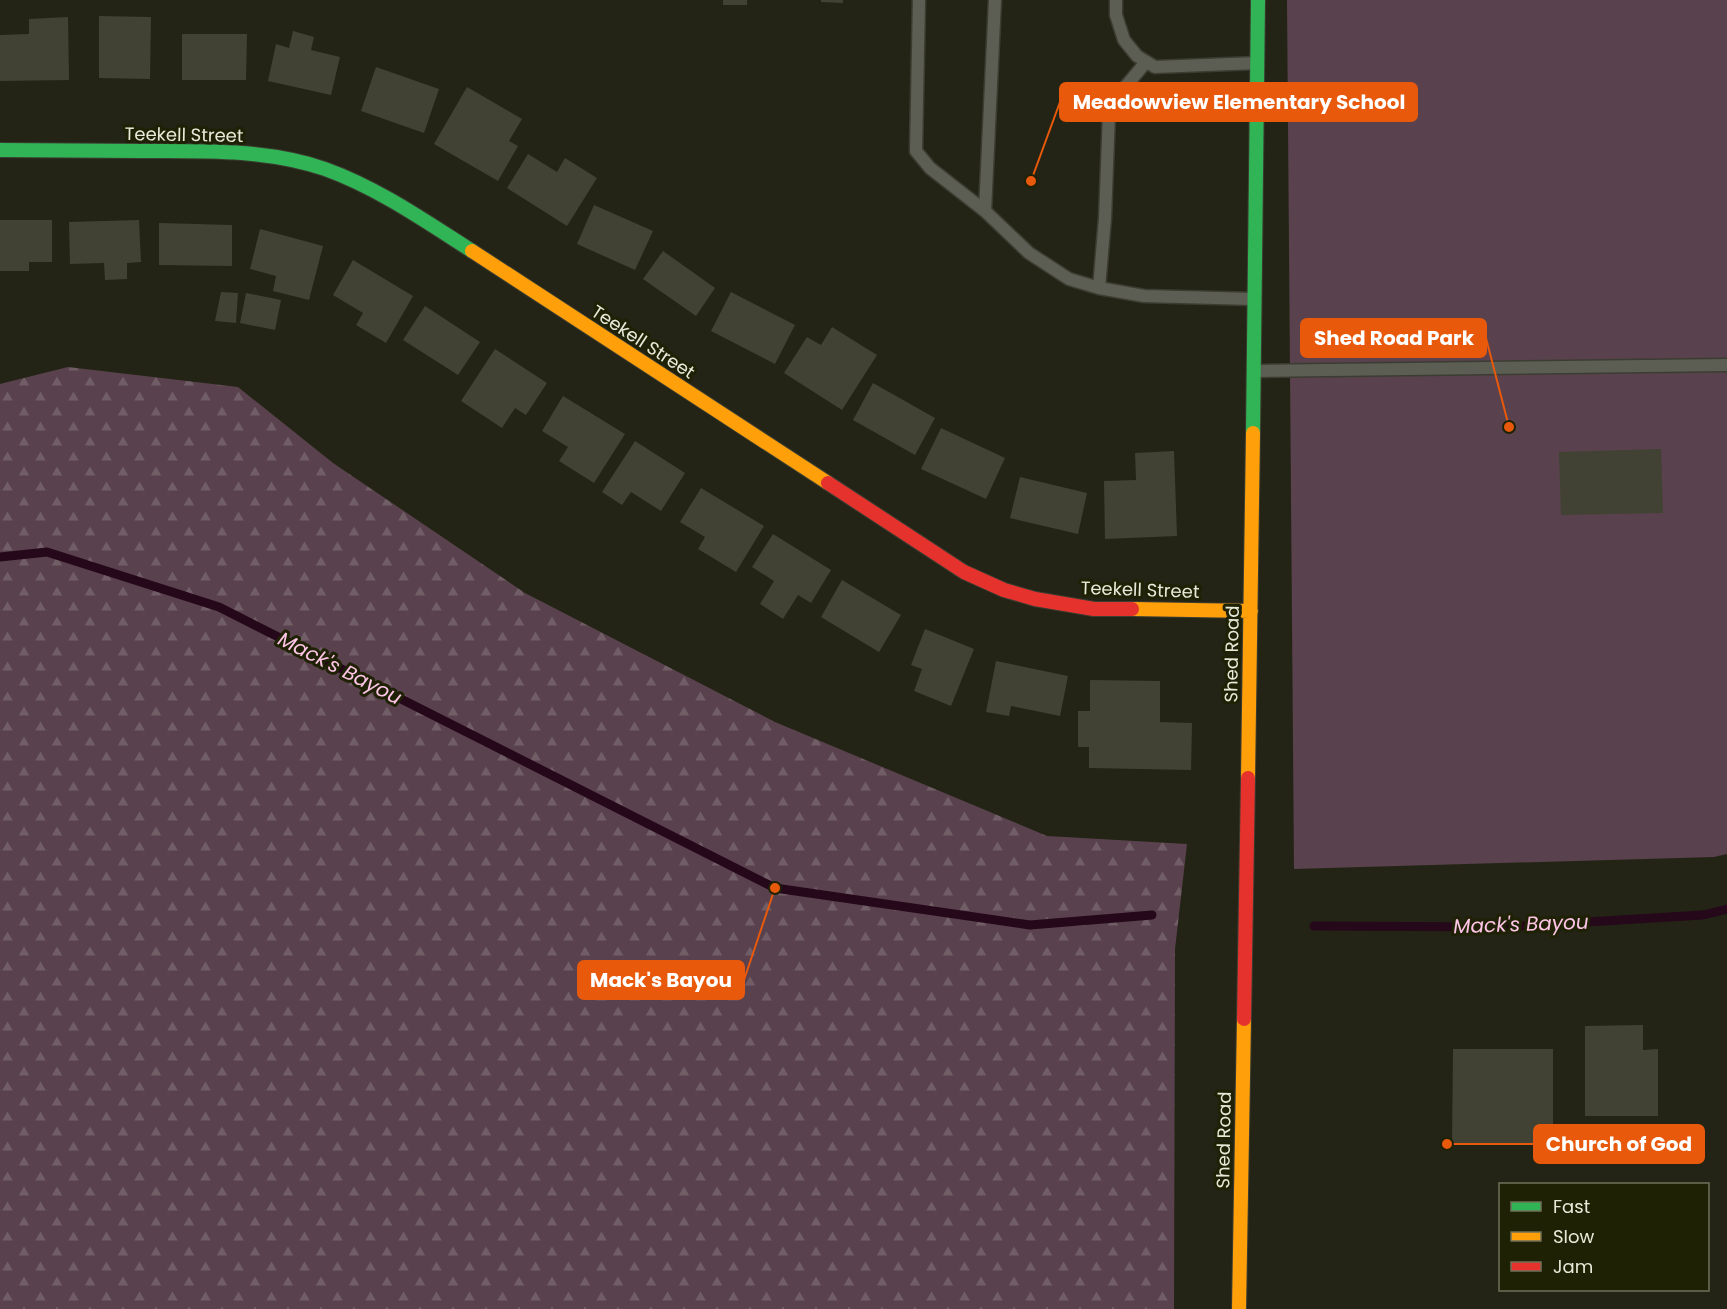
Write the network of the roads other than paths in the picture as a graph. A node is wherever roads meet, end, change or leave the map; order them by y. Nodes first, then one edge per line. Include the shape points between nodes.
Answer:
1 (919, 0) edge
2 (996, 0) edge
3 (1116, 0) edge
4 (1258, 0) edge
5 (1146, 62) junction
6 (1257, 63) junction
7 (0, 150) edge
8 (985, 211) junction
9 (1099, 288) junction
10 (1254, 299) junction
11 (1727, 365) edge
12 (1254, 371) junction
13 (1251, 611) junction
14 (1239, 1309) edge

1 - 8 lane via 916,151 930,168
2 - 8 lane
3 - 5 lane via 1124,40
4 - 6 street, Shed Road
5 - 6 lane via 1155,67
5 - 9 lane via 1116,98 1109,113
6 - 10 street, Shed Road
7 - 13 street, Teekell Street via 267,155 347,177 439,230 964,572 1035,599 1094,609
8 - 9 lane via 1029,253 1069,279
9 - 10 lane via 1144,296
10 - 12 street, Shed Road
11 - 12 lane
12 - 13 street, Shed Road
13 - 14 street, Shed Road

